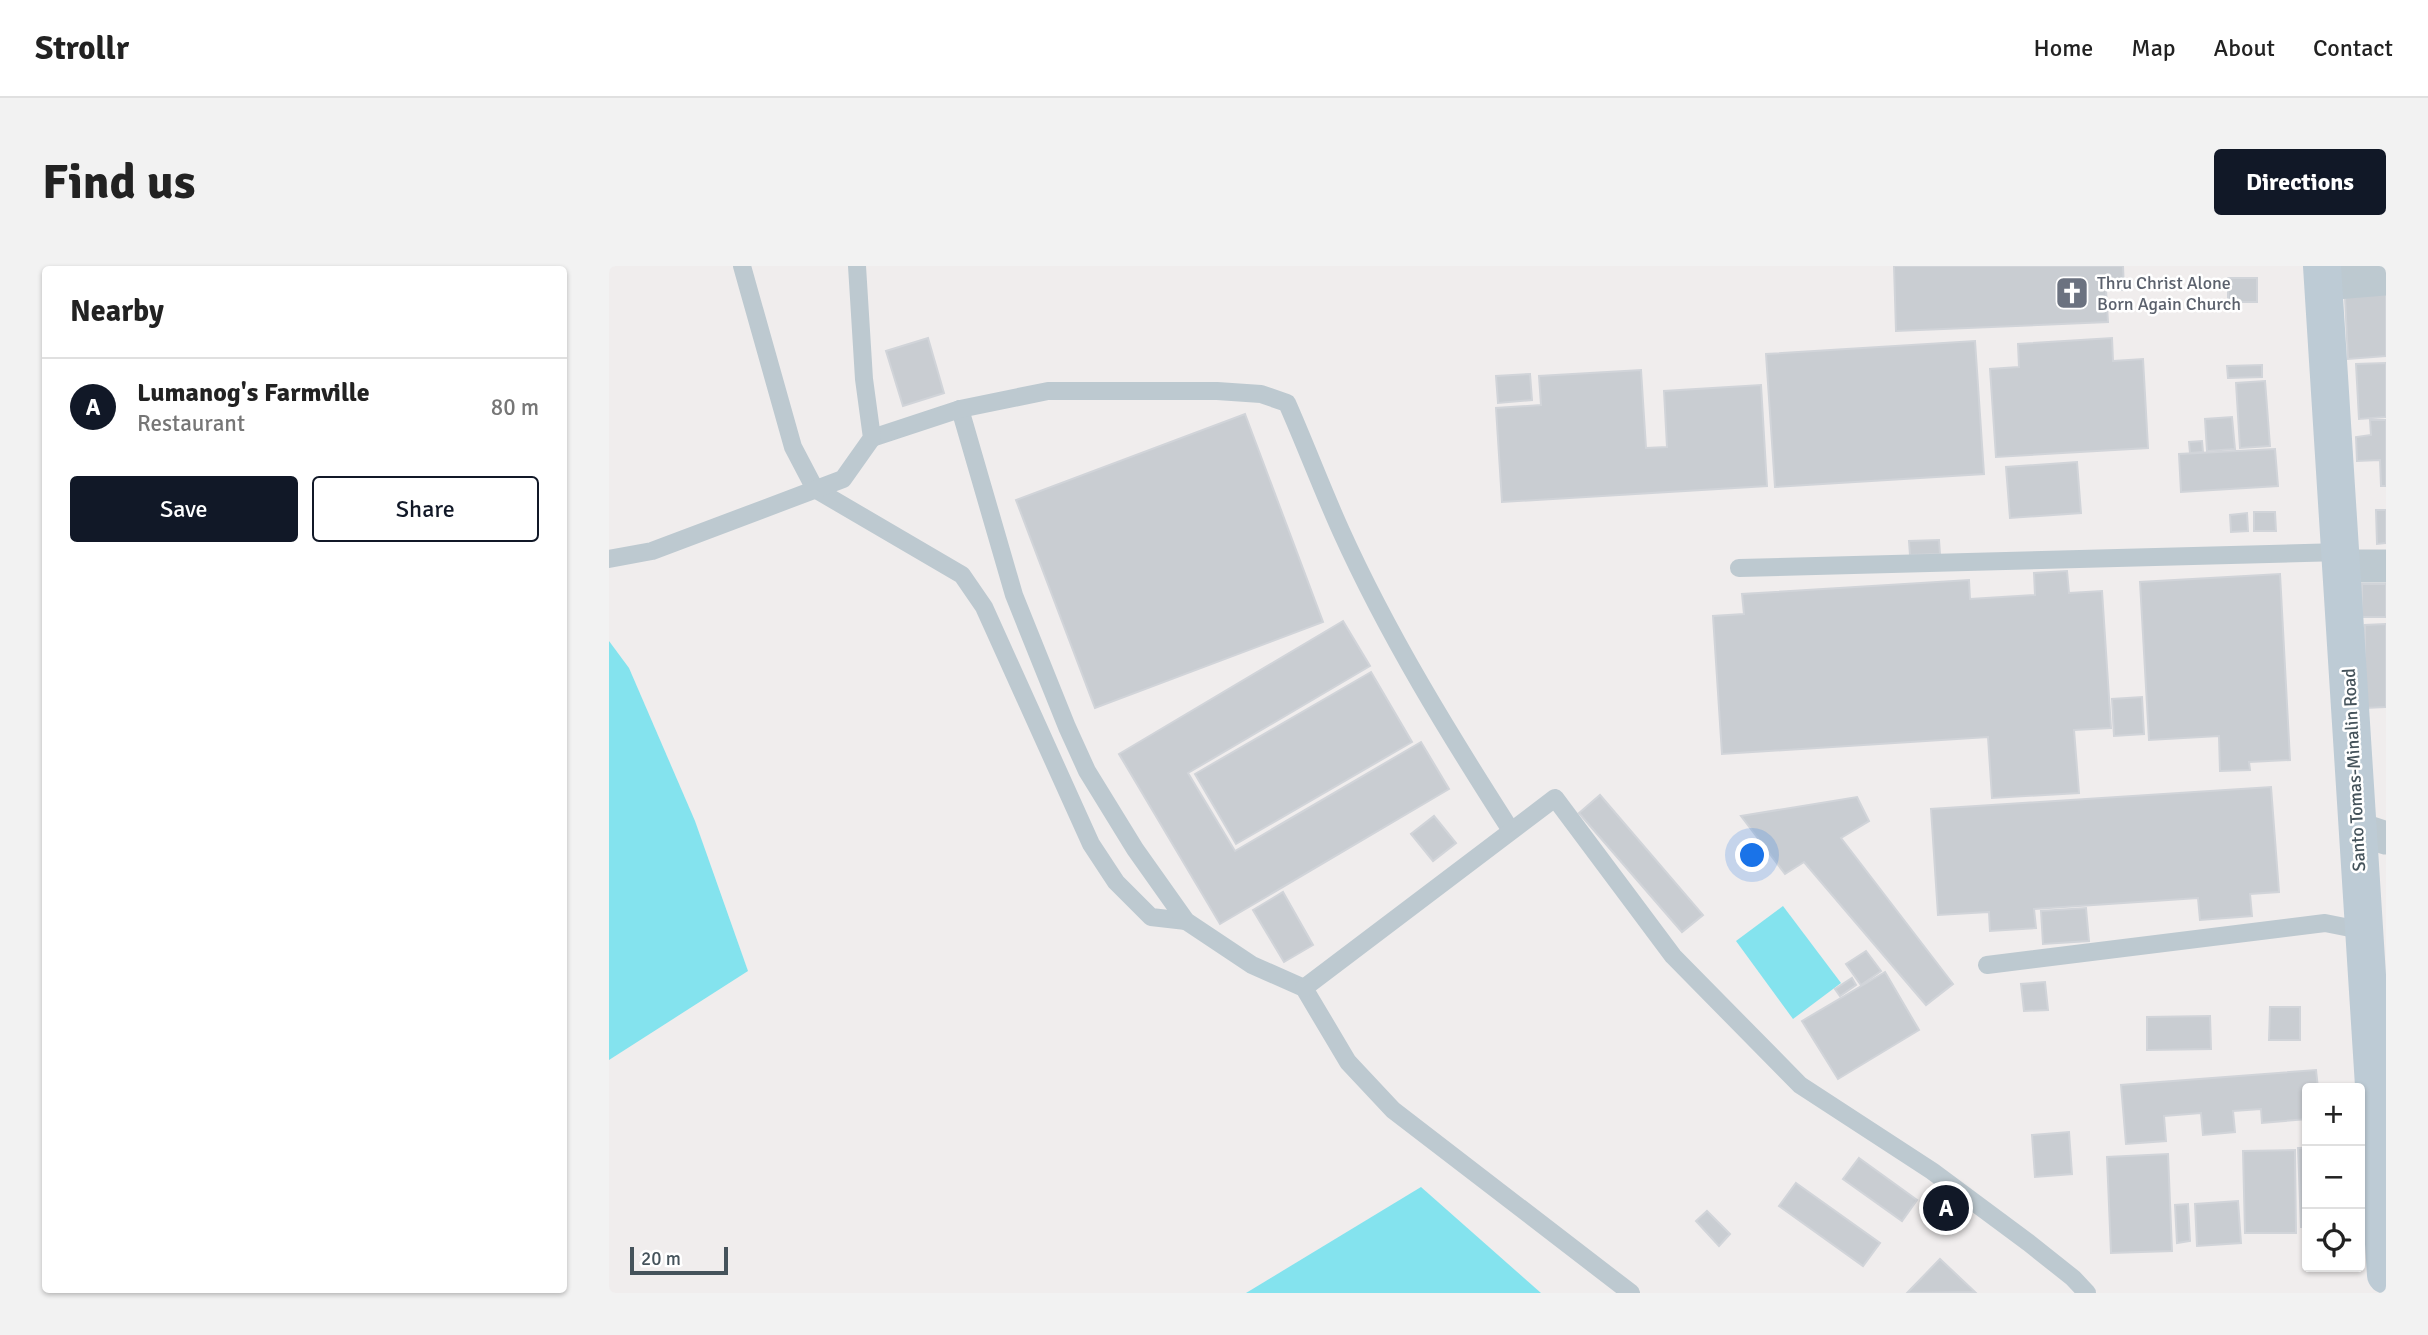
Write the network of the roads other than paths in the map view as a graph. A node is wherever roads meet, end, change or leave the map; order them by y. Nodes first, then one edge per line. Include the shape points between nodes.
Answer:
1 (742, 266) edge
2 (857, 266) edge
3 (2322, 275) edge
4 (2386, 279) edge
5 (960, 409) junction
6 (872, 438) junction
7 (815, 489) junction
8 (609, 559) edge
9 (2342, 559) junction
10 (2386, 566) edge
11 (1739, 568) dead end
12 (1510, 829) junction
13 (2371, 833) edge
14 (1186, 920) junction
15 (2365, 931) junction
16 (1987, 965) dead end
17 (1304, 988) junction
18 (2386, 1275) edge
19 (1631, 1293) edge
20 (2087, 1293) edge

1 - 7 lane via 793,447
2 - 6 lane
3 - 4 street
3 - 9 main road, Santo Tomas-Minalin Road
5 - 6 lane
5 - 12 lane via 1048,391 1217,391 1261,394 1287,403 1341,532 1384,617 1457,747
5 - 14 lane via 1014,595 1067,727 1087,772
6 - 7 lane via 843,479
7 - 8 lane via 652,551
7 - 14 lane via 962,575 984,607 1091,844 1116,882 1151,917
9 - 10 street
9 - 11 lane
9 - 13 main road, Santo Tomas-Minalin Road
12 - 17 lane
12 - 20 lane via 1555,798 1673,956 1800,1085 1954,1187
13 - 15 main road, Santo Tomas-Minalin Road
14 - 17 lane via 1252,965
15 - 16 lane via 2325,923
15 - 18 main road, Santo Tomas-Minalin Road
17 - 19 lane via 1348,1062 1393,1110

